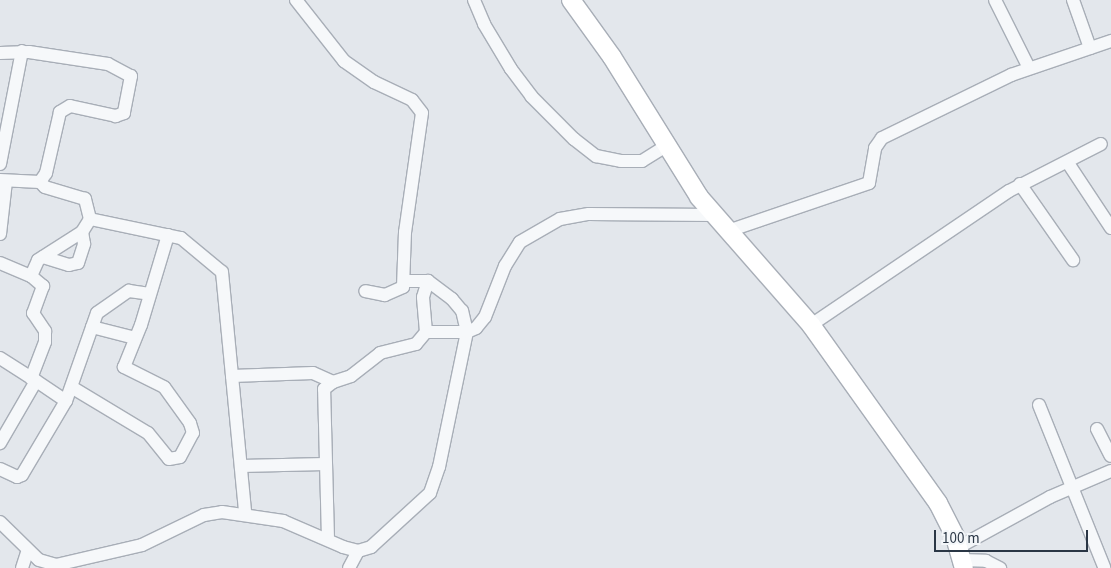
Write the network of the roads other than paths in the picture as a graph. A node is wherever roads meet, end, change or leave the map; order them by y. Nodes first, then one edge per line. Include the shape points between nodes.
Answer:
1 (296, 0) edge
2 (474, 0) edge
3 (571, 0) edge
4 (1074, 0) edge
5 (1000, 2) edge
6 (1111, 40) edge
7 (1090, 48) junction
8 (22, 51) junction
9 (0, 53) edge
10 (1029, 68) junction
11 (1100, 144) dead end
12 (668, 145) junction
13 (1068, 163) junction
14 (0, 164) edge
15 (3, 181) edge
16 (40, 182) junction
17 (1020, 184) junction
18 (714, 215) junction
19 (90, 219) junction
20 (1111, 228) edge
21 (728, 231) junction
22 (82, 232) junction
23 (0, 234) edge
24 (168, 235) junction
25 (43, 257) junction
26 (1073, 260) dead end
27 (0, 263) edge
28 (31, 276) junction
29 (404, 281) junction
30 (428, 281) junction
31 (365, 291) dead end
32 (150, 294) junction
33 (811, 325) junction
34 (92, 327) junction
35 (426, 332) junction
36 (467, 332) junction
37 (135, 338) junction
38 (0, 358) edge
39 (232, 376) junction
40 (34, 380) junction
41 (333, 382) junction
42 (73, 388) junction
43 (66, 402) junction
44 (1039, 405) dead end
45 (1097, 429) dead end
46 (0, 443) edge
47 (1111, 456) edge
48 (325, 464) junction
49 (241, 466) junction
50 (1, 470) edge
51 (1111, 471) edge
52 (1073, 487) junction
53 (245, 513) junction
54 (2, 526) edge
55 (328, 539) junction
56 (28, 550) junction
57 (358, 551) junction
58 (961, 559) edge
59 (51, 566) edge
60 (1106, 567) edge
61 (22, 568) edge
62 (349, 568) edge
63 (1000, 568) edge

1 - 29 street via 344,61 374,82 412,100 422,113 405,232
2 - 12 street via 484,24 511,69 531,96 574,140 596,156 622,160 642,160
3 - 12 street
4 - 7 street
5 - 10 street
6 - 7 street
7 - 10 street
8 - 9 street
8 - 14 street
8 - 16 street via 108,64 131,76 124,113 116,116 70,106 60,112 46,173
10 - 21 street via 882,138 875,148 869,183
11 - 13 street
12 - 18 street via 699,197
13 - 17 street
13 - 20 street
15 - 16 street
15 - 23 street
16 - 19 street via 44,187 85,199
17 - 26 street
17 - 33 street
18 - 21 street
18 - 36 street via 590,214 560,219 520,242 502,270 482,324
19 - 22 street
19 - 24 street
21 - 33 street
22 - 25 street
22 - 25 street via 84,244 78,263 69,265
24 - 32 street
24 - 39 street via 189,242 222,272
25 - 28 street via 36,263
27 - 28 street
28 - 40 street via 43,286 33,313 45,332
29 - 30 street
29 - 31 street via 403,287 392,294
30 - 35 street via 422,297
30 - 36 street via 462,311
32 - 34 street via 133,290 125,293 118,301 100,308
32 - 37 street
33 - 58 street via 938,503
34 - 37 street
34 - 42 street
35 - 36 street
35 - 41 street via 416,344 380,353 351,376
36 - 57 street via 439,467 430,493 371,547
37 - 42 street via 124,367 164,387 193,428 180,457 169,458 148,433
38 - 40 street
39 - 41 street via 313,373
39 - 49 street
40 - 43 street
40 - 46 street
41 - 48 street via 324,388 322,406
42 - 43 street
43 - 50 street via 26,471 17,477
44 - 52 street
45 - 47 street
48 - 49 street
48 - 55 street
49 - 53 street
51 - 52 street
52 - 58 street
52 - 60 street
53 - 55 street via 283,521
53 - 59 street via 204,516 142,544
54 - 56 street
55 - 57 street
56 - 59 street
56 - 61 street
57 - 62 street
58 - 63 street via 986,561

